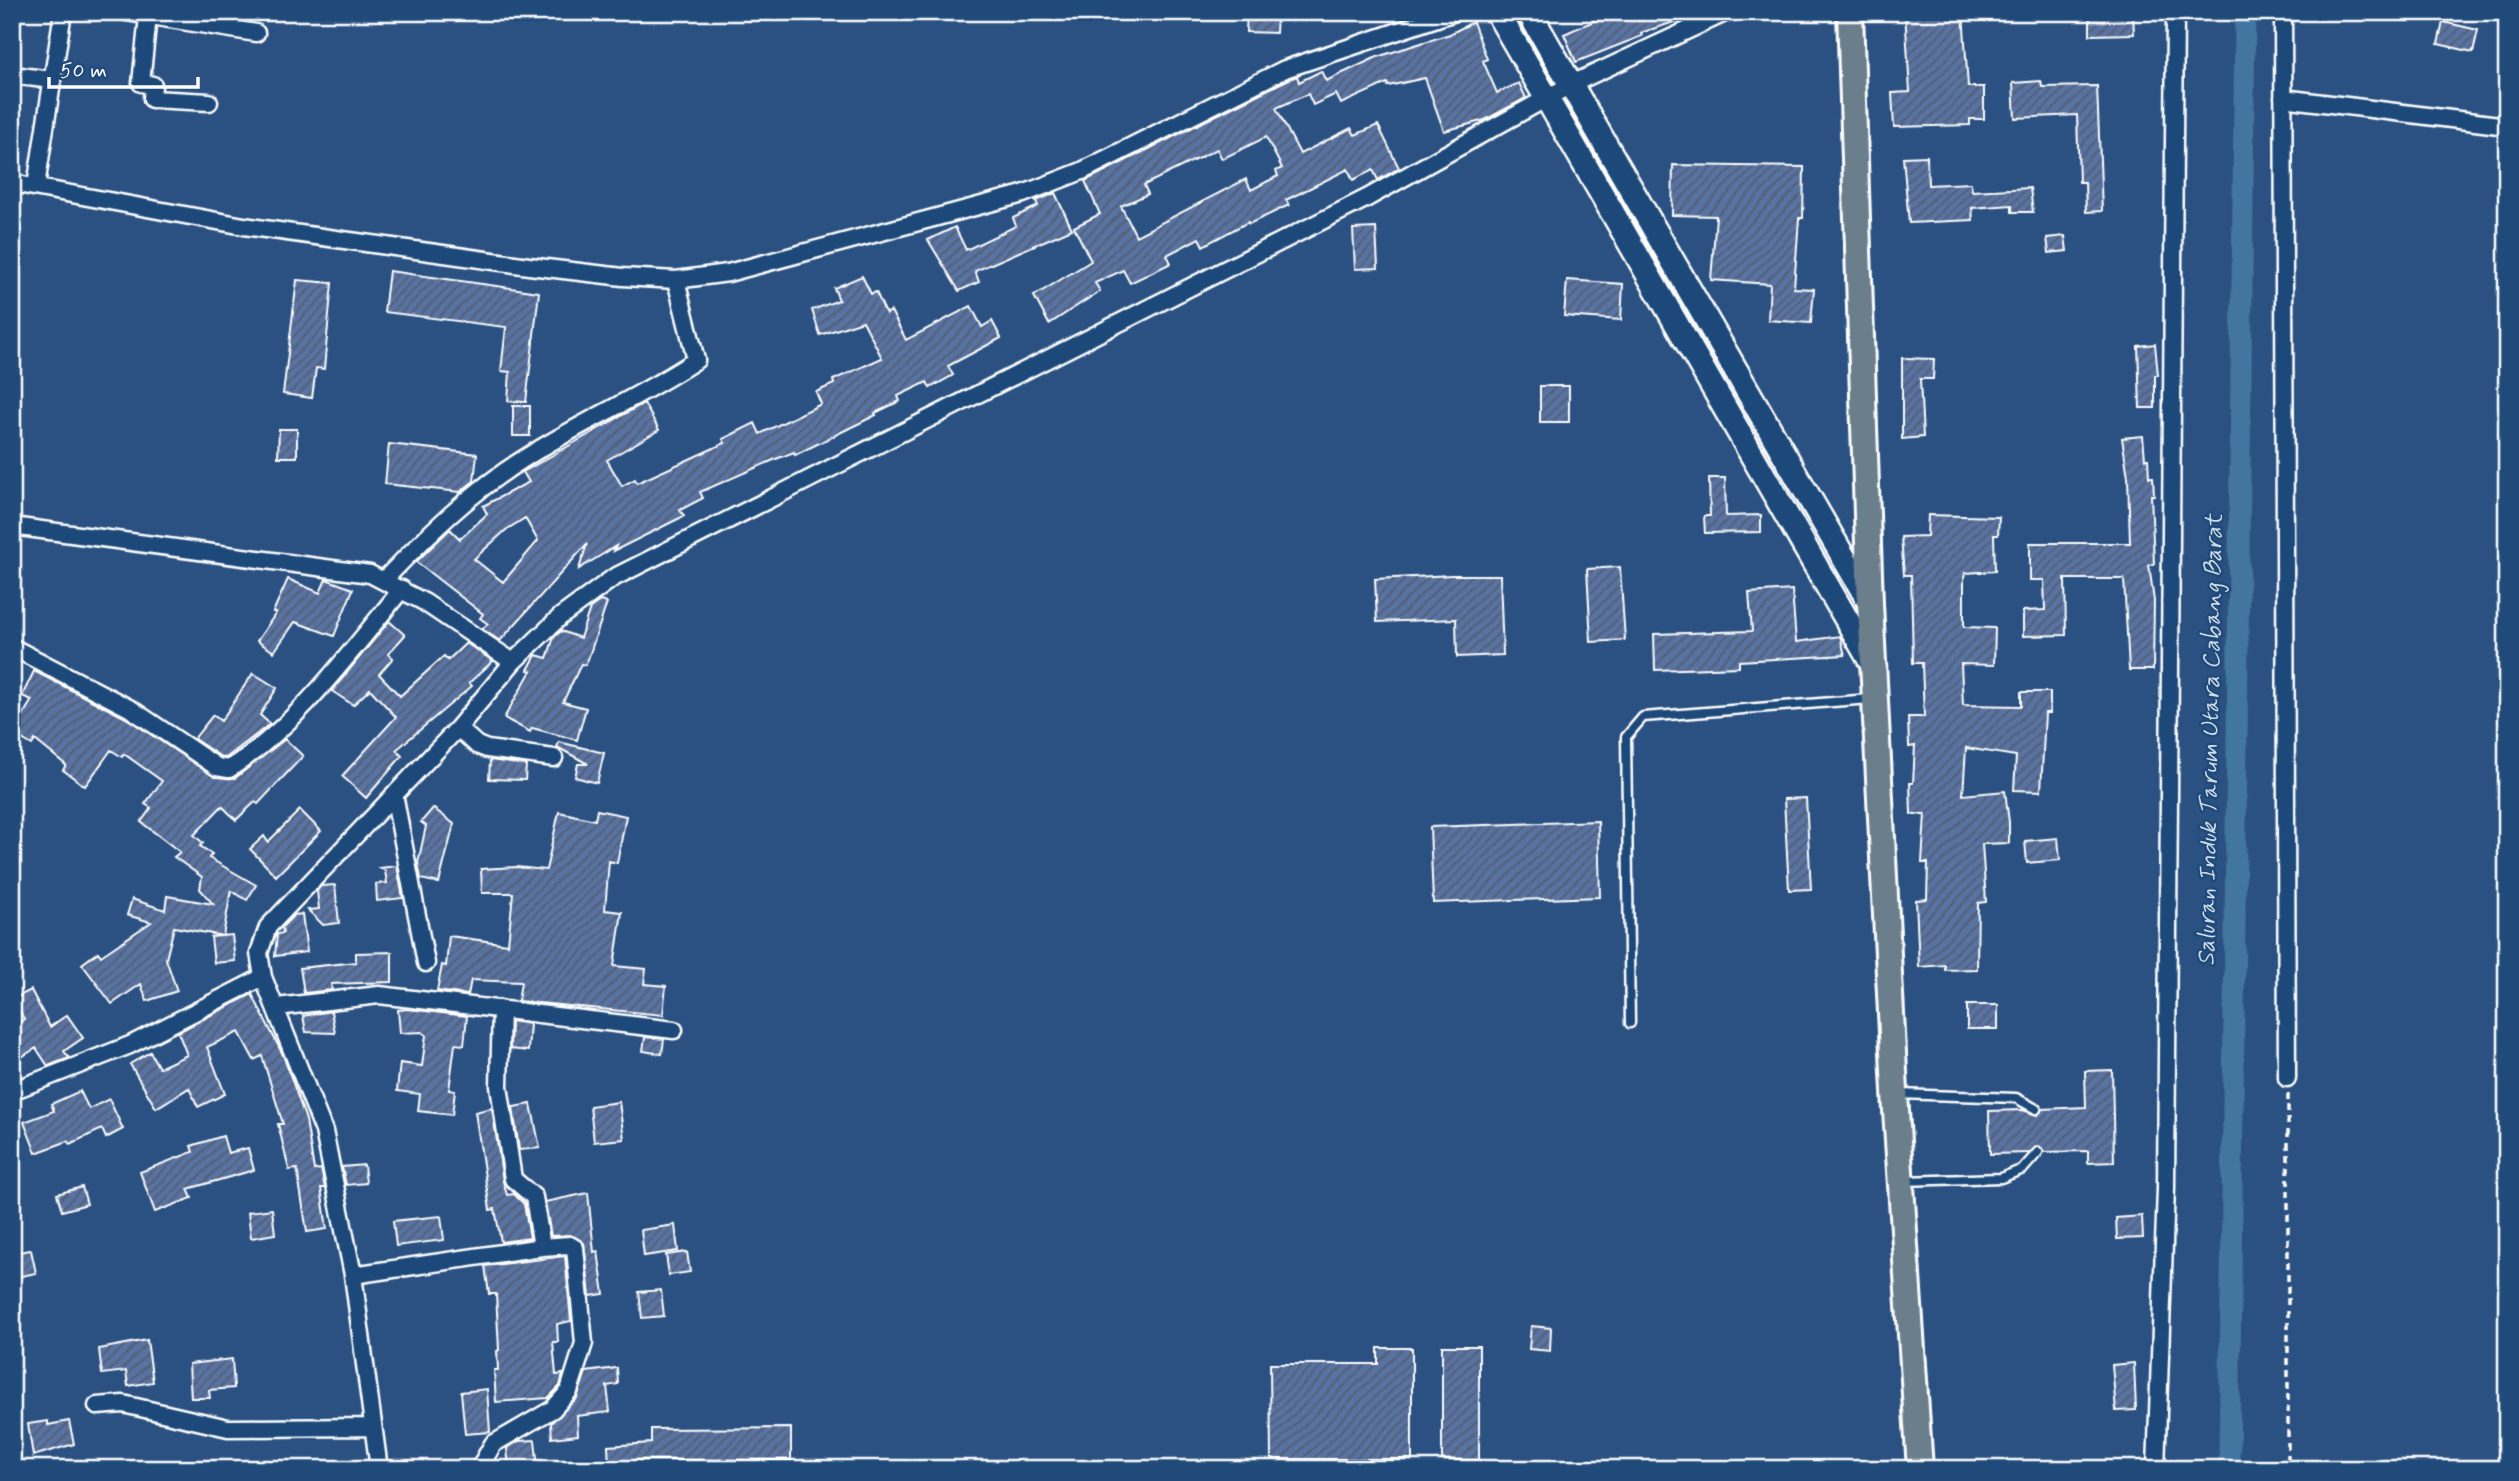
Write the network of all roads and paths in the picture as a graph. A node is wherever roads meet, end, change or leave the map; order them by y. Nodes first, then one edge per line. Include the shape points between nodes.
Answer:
1 (62, 12) edge
2 (126, 12) edge
3 (1455, 12) edge
4 (1497, 12) edge
5 (1528, 12) edge
6 (1727, 12) edge
7 (1850, 12) edge
8 (2175, 12) edge
9 (2283, 12) edge
10 (148, 16) junction
11 (256, 33) dead end
12 (12, 75) edge
13 (52, 80) junction
14 (1572, 85) junction
15 (1547, 98) junction
16 (2283, 98) junction
17 (209, 102) dead end
18 (2507, 126) edge
19 (12, 183) edge
20 (36, 186) junction
21 (676, 279) junction
22 (12, 526) edge
23 (384, 580) junction
24 (402, 589) junction
25 (1870, 603) junction
26 (12, 647) edge
27 (513, 662) junction
28 (1876, 670) junction
29 (1877, 699) junction
30 (458, 728) junction
31 (554, 758) dead end
32 (394, 794) junction
33 (426, 963) dead end
34 (263, 977) junction
35 (277, 1007) junction
36 (501, 1009) junction
37 (1630, 1023) dead end
38 (674, 1030) dead end
39 (2287, 1078) joint
40 (12, 1091) edge
41 (1895, 1094) junction
42 (2036, 1109) dead end
43 (2038, 1153) dead end
44 (1901, 1181) junction
45 (542, 1247) junction
46 (353, 1275) junction
47 (97, 1406) dead end
48 (373, 1427) junction
49 (379, 1469) edge
50 (479, 1469) edge
51 (1920, 1469) edge
52 (2155, 1469) edge
53 (2288, 1469) edge

1 - 13 street
2 - 10 street
3 - 21 street via 1285,69 1082,171 1023,194 728,273
4 - 15 street
5 - 14 street
6 - 14 street
7 - 25 main road
8 - 52 street via 2166,1188
9 - 16 street
10 - 11 street
10 - 17 street via 141,83 153,85 152,99
12 - 13 street
13 - 20 street
14 - 15 street
14 - 25 street
15 - 27 street via 1367,198 613,578 560,617
15 - 28 street
16 - 18 street
16 - 39 street
19 - 20 street
20 - 21 street via 244,226 597,274
21 - 23 street via 696,360 523,458 431,531
22 - 23 street via 309,563
23 - 24 street
24 - 26 street via 290,718 229,769 217,767 131,709
24 - 27 street
25 - 28 main road
27 - 30 street
28 - 29 main road
29 - 37 lane via 1643,717 1634,725 1626,737
29 - 41 main road
30 - 31 street via 477,745
30 - 32 street
32 - 33 street
32 - 34 street via 268,927 258,953
34 - 35 street
34 - 40 street via 130,1045
35 - 36 street via 379,995
35 - 46 street via 324,1131
36 - 38 street
36 - 45 street via 499,1086 513,1179 534,1197
39 - 53 path
41 - 42 lane via 2016,1098
41 - 44 main road
43 - 44 lane via 2023,1169 2001,1178
44 - 51 main road
45 - 46 street
45 - 50 street via 575,1248 584,1329 582,1356 561,1403 493,1444
46 - 48 street
47 - 48 street via 123,1404 228,1428
48 - 49 street

